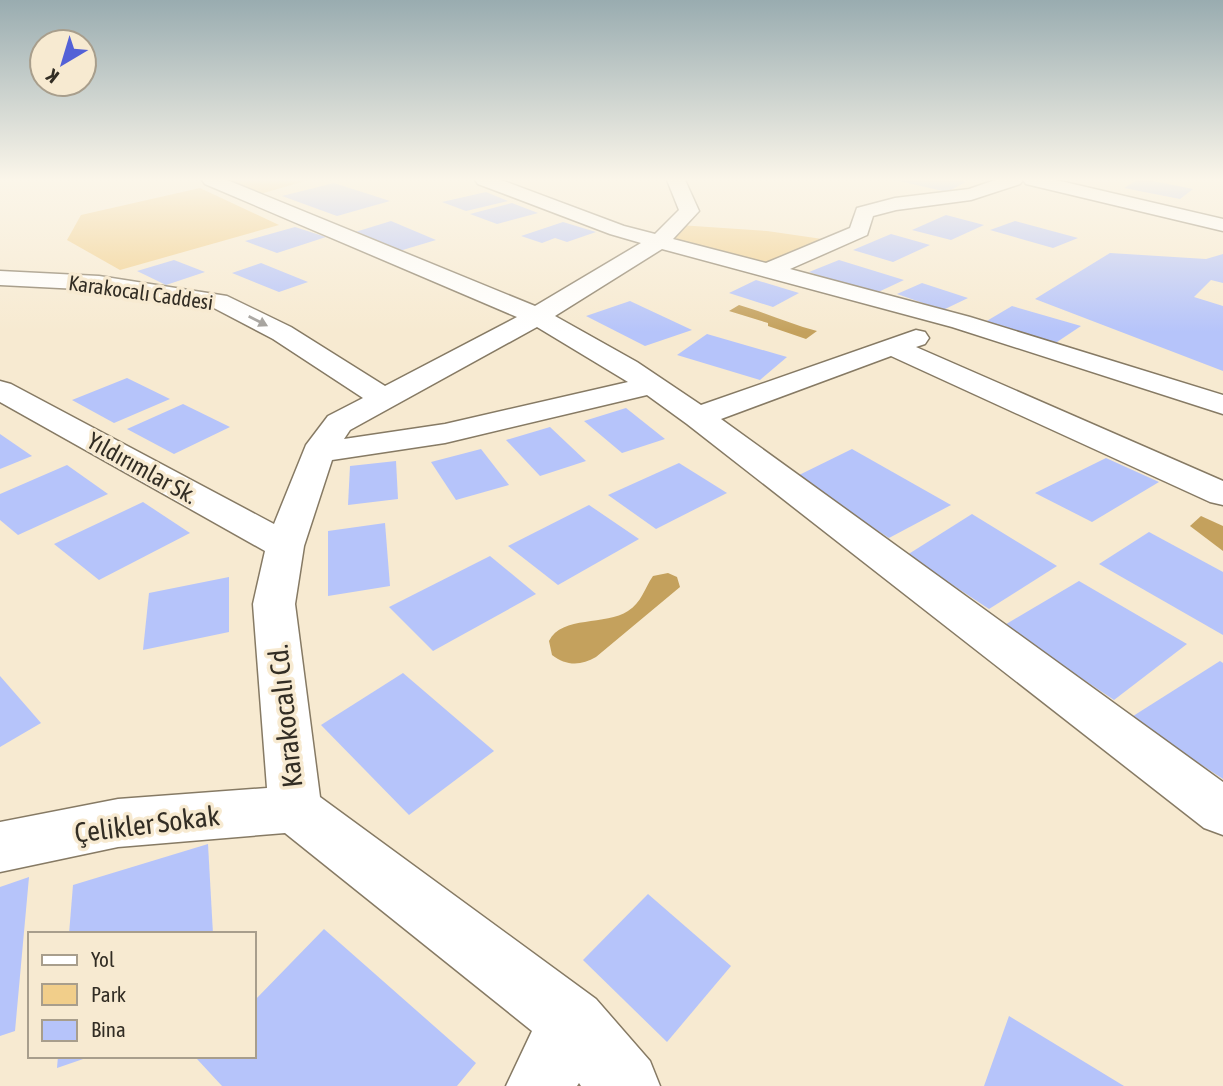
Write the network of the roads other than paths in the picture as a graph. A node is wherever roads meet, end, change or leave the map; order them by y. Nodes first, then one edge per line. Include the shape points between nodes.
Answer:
1 (332, 231) edge
2 (620, 231) edge
3 (669, 231) edge
4 (860, 231) edge
5 (659, 240) junction
6 (768, 270) junction
7 (0, 278) edge
8 (537, 316) junction
9 (961, 322) junction
10 (893, 346) junction
11 (652, 385) junction
12 (0, 390) edge
13 (383, 398) junction
14 (1223, 405) edge
15 (698, 417) junction
16 (318, 452) junction
17 (1223, 494) edge
18 (285, 545) junction
19 (295, 809) junction
20 (1223, 812) edge
21 (0, 847) edge
22 (573, 1022) junction
23 (541, 1086) edge
24 (625, 1086) edge

1 - 8 street
2 - 5 street
3 - 5 street, Karakocalı Cd.
4 - 6 street
5 - 6 street
5 - 8 street, Karakocalı Cd.
6 - 9 street
7 -> 13 street, Karakocalı Caddesi via 99,283 218,301 282,333
8 - 11 street
8 - 13 street, Karakocalı Cd.
9 - 10 street
9 - 14 street
10 - 15 street
10 - 17 street
11 - 15 street
11 - 16 street via 457,433
12 - 18 street, Yıldırımlar Sk.
13 - 16 street, Karakocalı Cd. via 339,423
15 - 20 street
16 - 18 street, Karakocalı Cd.
18 - 19 street, Karakocalı Cd. via 274,604
19 - 21 street, Çelikler Sokak via 118,823
19 - 22 street, Karakocalı Cd.
22 - 23 street
22 - 24 street, Karakocalı Cd.

